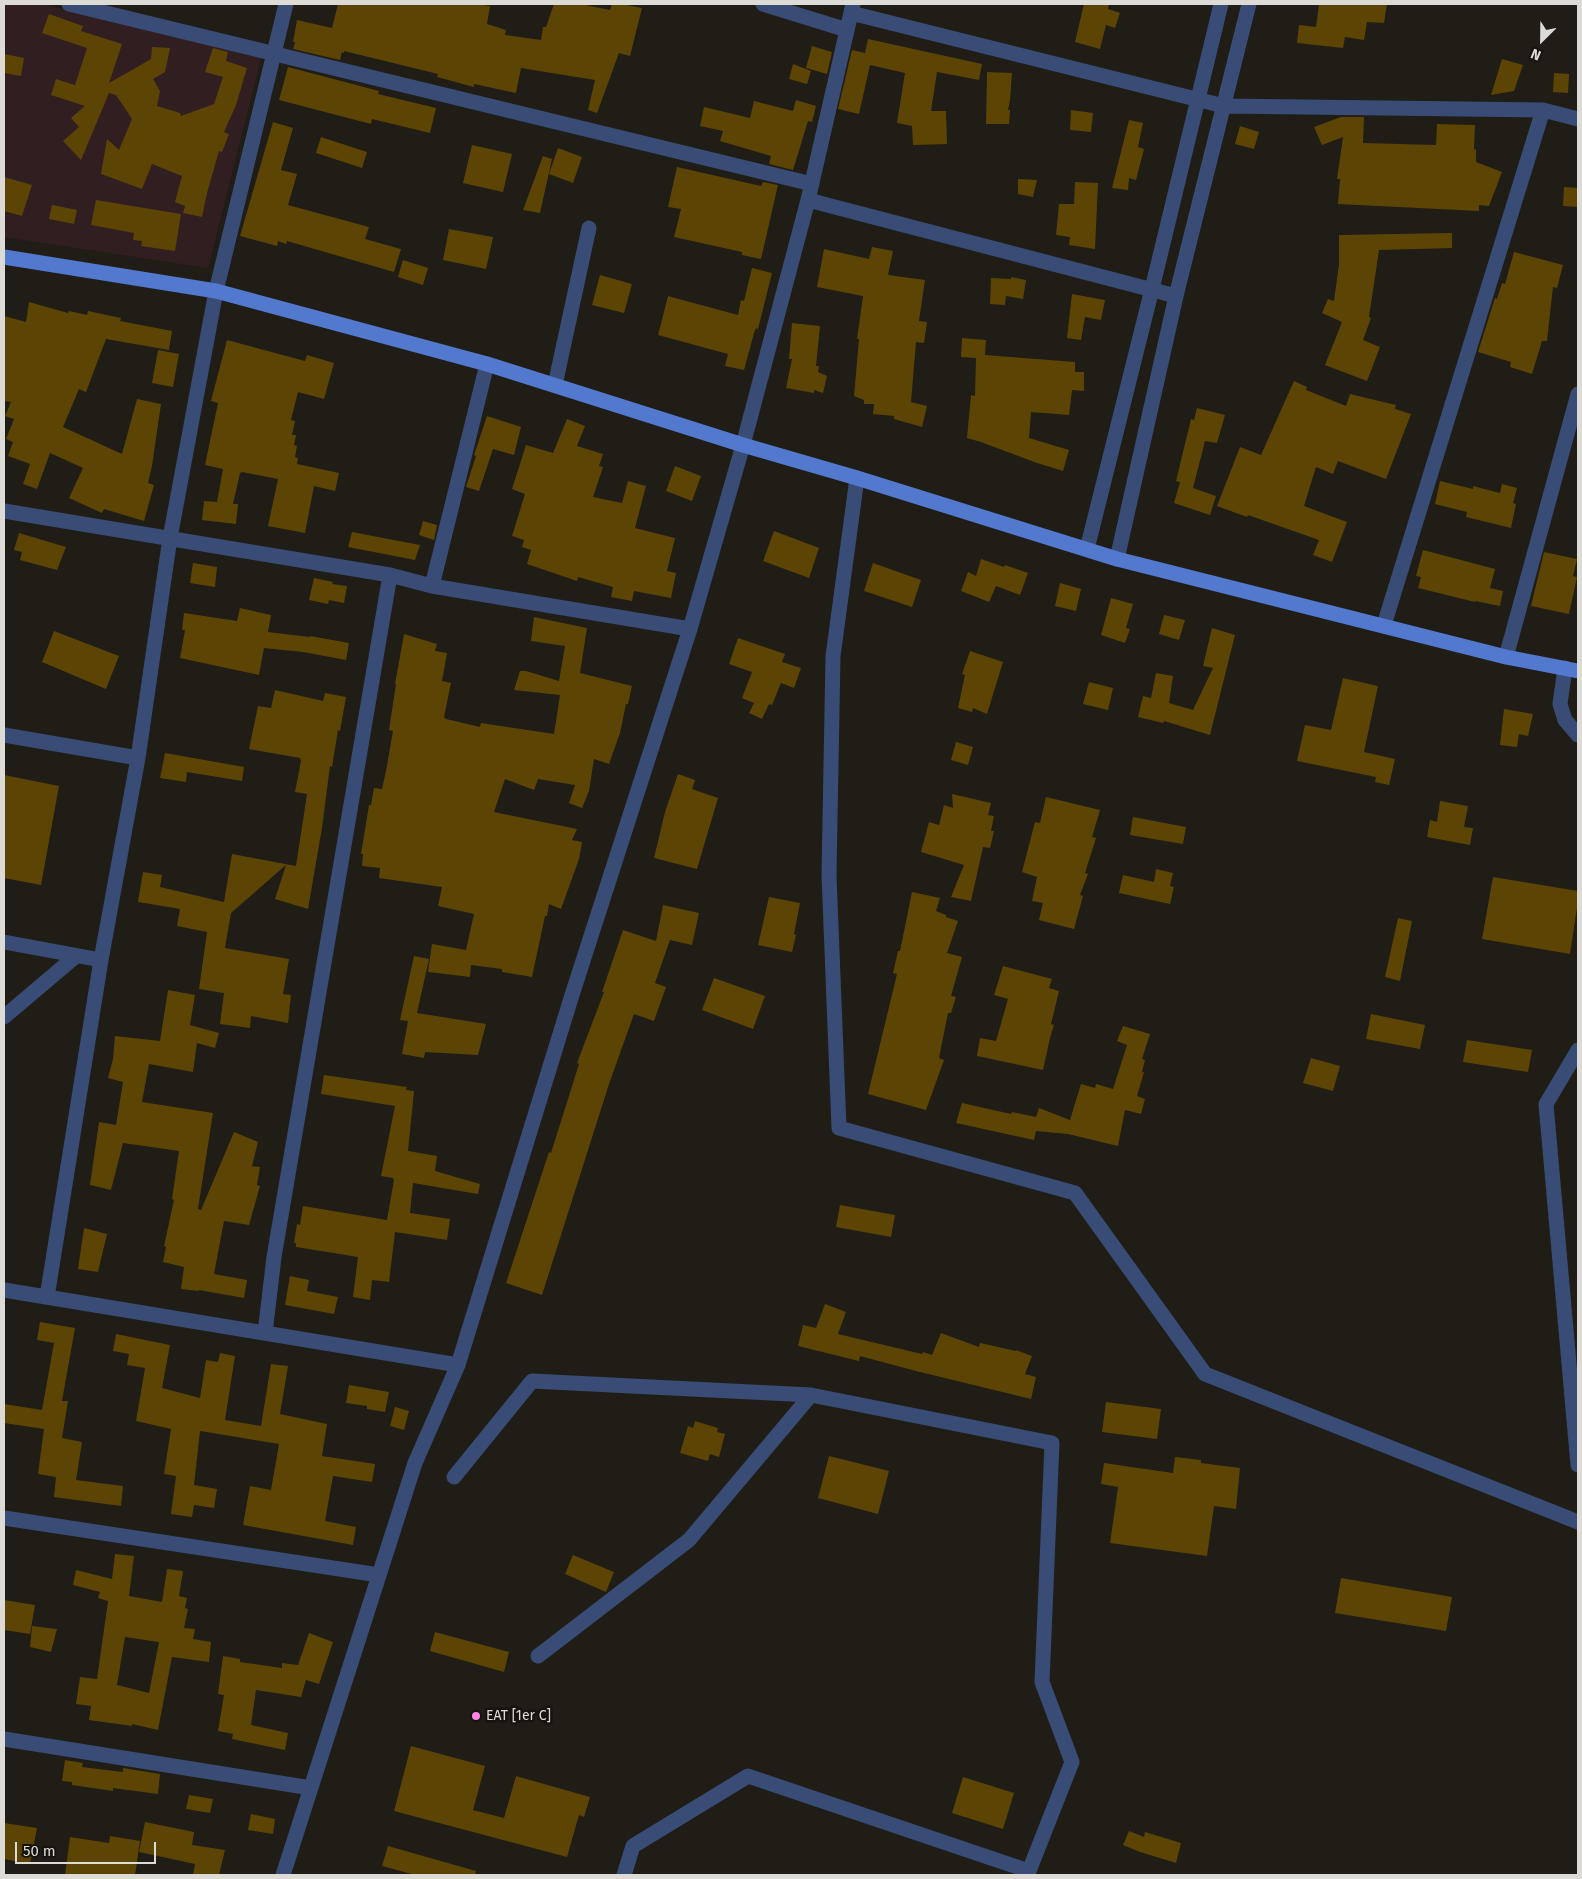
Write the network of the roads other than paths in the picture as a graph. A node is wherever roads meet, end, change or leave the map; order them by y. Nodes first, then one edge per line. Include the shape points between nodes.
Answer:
1 (70, 4) edge
2 (286, 4) edge
3 (763, 4) edge
4 (1221, 4) edge
5 (1249, 4) edge
6 (852, 9) edge
7 (847, 30) junction
8 (274, 54) junction
9 (1198, 100) junction
10 (1224, 106) junction
11 (1543, 110) junction
12 (1578, 119) edge
13 (812, 184) junction
14 (808, 200) junction
15 (589, 228) dead end
16 (4, 257) edge
17 (1152, 289) junction
18 (216, 291) junction
19 (1176, 296) junction
20 (487, 364) junction
21 (555, 385) junction
22 (1578, 394) edge
23 (743, 445) junction
24 (857, 478) junction
25 (4, 511) edge
26 (170, 538) junction
27 (1087, 549) junction
28 (1117, 559) junction
29 (390, 575) junction
30 (432, 586) junction
31 (1384, 626) junction
32 (690, 629) junction
33 (1506, 657) junction
34 (1572, 670) edge
35 (4, 735) edge
36 (1578, 735) edge
37 (138, 758) junction
38 (4, 942) edge
39 (76, 956) junction
40 (101, 960) junction
41 (4, 1017) edge
42 (1578, 1050) edge
43 (4, 1290) edge
44 (47, 1297) junction
45 (265, 1333) junction
46 (458, 1365) junction
47 (812, 1395) junction
48 (1578, 1465) edge
49 (454, 1477) dead end
50 (4, 1518) edge
51 (1578, 1522) edge
52 (379, 1575) junction
53 (538, 1656) dead end
54 (4, 1739) edge
55 (311, 1788) junction
56 (283, 1875) edge
57 (624, 1875) edge

1 - 8 street
2 - 8 street
3 - 7 street
4 - 9 street
5 - 10 street
6 - 7 street
6 - 9 street
7 - 13 street
8 - 13 street
8 - 18 street
9 - 10 street
9 - 17 street
10 - 11 street
10 - 19 street
11 - 12 street
11 - 31 street
13 - 14 street
14 - 17 street
14 - 23 street
15 - 21 street
16 - 18 main road
17 - 19 street
17 - 27 street
18 - 20 main road
18 - 26 street
19 - 28 street
20 - 21 main road
20 - 30 street
21 - 23 main road
22 - 33 street
23 - 24 main road
23 - 32 street
24 - 27 main road
24 - 51 street via 833,656 829,875 838,1128 1075,1193 1205,1374
25 - 26 street
26 - 29 street
26 - 37 street
27 - 28 main road
28 - 31 main road
29 - 30 street
29 - 45 street via 274,1257
30 - 32 street
31 - 33 main road
32 - 46 street via 572,995
33 - 34 main road
34 - 36 street via 1560,704 1565,720
35 - 37 street
37 - 40 street
38 - 39 street
39 - 40 street
39 - 41 street
40 - 44 street
42 - 48 street via 1546,1104
43 - 44 street
44 - 45 street
45 - 46 street
46 - 52 street via 415,1463
47 - 49 street via 532,1381
47 - 53 street via 689,1540
47 - 57 street via 1052,1443 1042,1682 1072,1762 1030,1871 748,1776 633,1846
50 - 52 street
52 - 55 street
54 - 55 street
55 - 56 street

